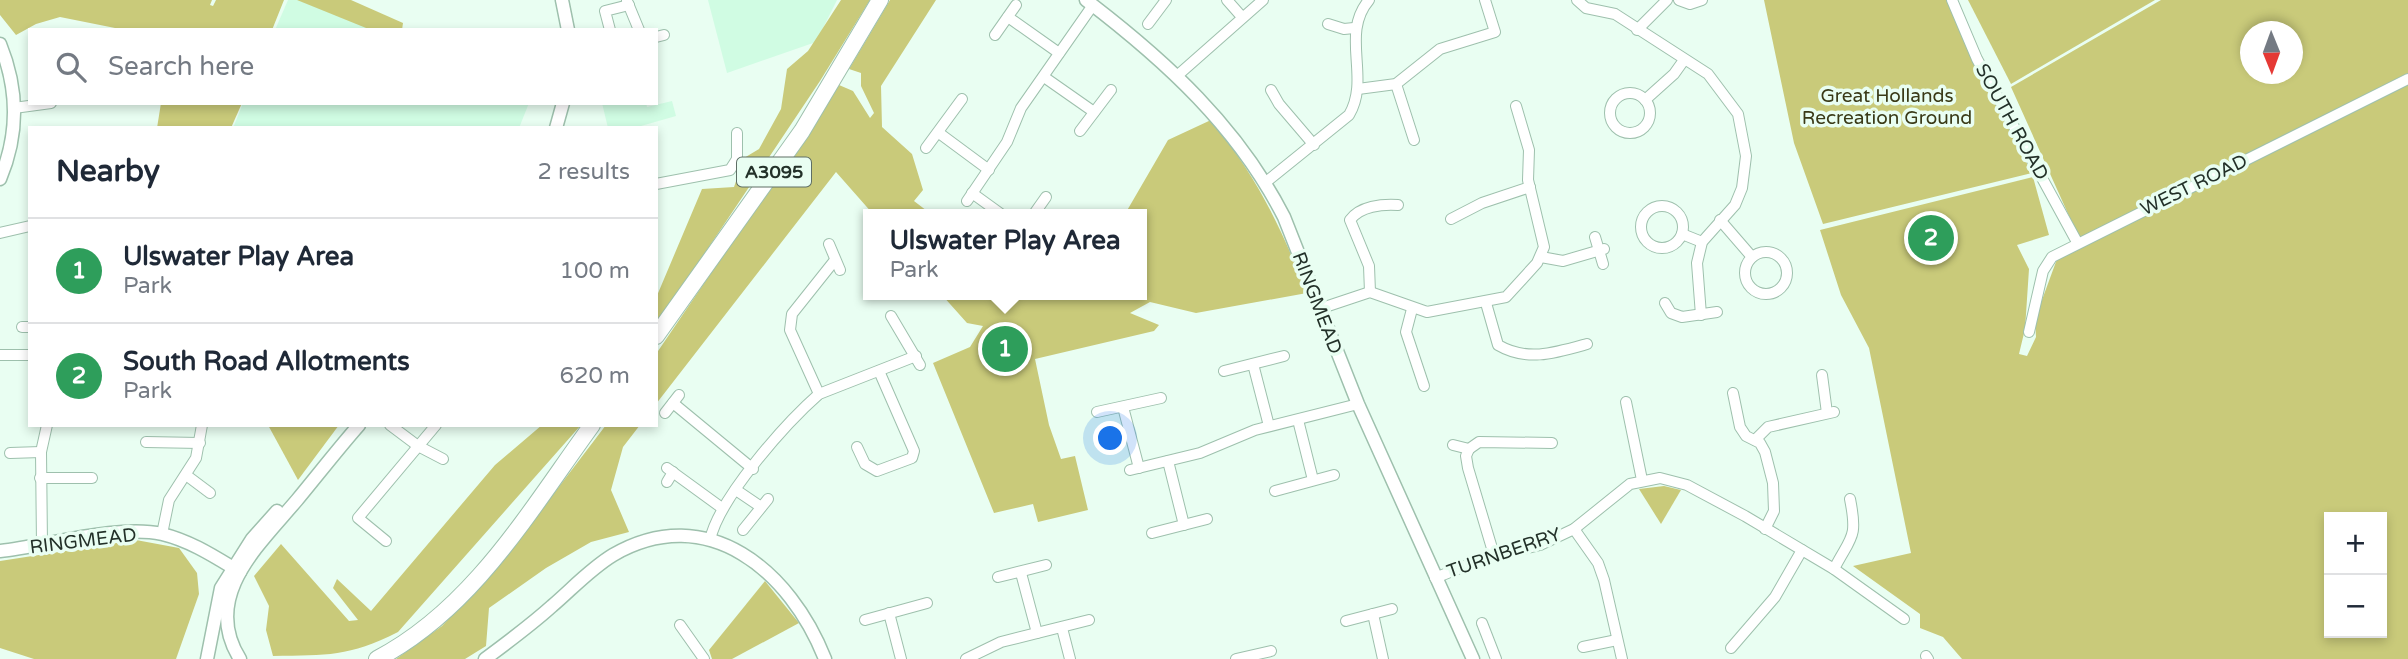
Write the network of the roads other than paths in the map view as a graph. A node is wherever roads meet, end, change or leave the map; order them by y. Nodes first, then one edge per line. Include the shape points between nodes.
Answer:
1 (562, 0) edge
2 (880, 0) edge
3 (1166, 0) edge
4 (1227, 0) edge
5 (1263, 0) edge
6 (1369, 0) edge
7 (1485, 0) edge
8 (1577, 0) edge
9 (1667, 0) edge
10 (1679, 0) edge
11 (1702, 0) edge
12 (1952, 0) edge
13 (627, 3) edge
14 (1090, 3) edge
15 (1016, 5) dead end
16 (1008, 17) junction
17 (1242, 17) junction
18 (1148, 24) dead end
19 (1328, 24) dead end
20 (568, 28) edge
21 (609, 28) edge
22 (638, 28) edge
23 (1354, 28) junction
24 (1637, 30) junction
25 (995, 35) dead end
26 (0, 44) edge
27 (1059, 53) junction
28 (1684, 60) junction
29 (1178, 75) junction
30 (1044, 76) junction
31 (2408, 79) edge
32 (1396, 84) junction
33 (1358, 89) junction
34 (1111, 90) dead end
35 (1271, 90) dead end
36 (962, 99) dead end
37 (1645, 100) junction
38 (36, 105) edge
39 (563, 105) edge
40 (1516, 106) dead end
41 (14, 108) junction
42 (1094, 112) junction
43 (557, 126) edge
44 (1080, 131) dead end
45 (737, 133) dead end
46 (939, 133) junction
47 (1414, 141) dead end
48 (1314, 145) junction
49 (926, 148) dead end
50 (989, 170) junction
51 (1, 171) edge
52 (658, 182) edge
53 (1266, 182) junction
54 (1530, 187) junction
55 (1046, 197) dead end
56 (1398, 205) dead end
57 (992, 209) edge
58 (1038, 209) edge
59 (1451, 219) dead end
60 (1720, 220) junction
61 (28, 226) edge
62 (0, 233) edge
63 (1682, 234) junction
64 (1595, 237) dead end
65 (1702, 242) junction
66 (2077, 242) junction
67 (828, 244) dead end
68 (1602, 250) junction
69 (1541, 257) junction
70 (1752, 257) junction
71 (835, 260) junction
72 (1603, 264) dead end
73 (840, 270) dead end
74 (1370, 292) junction
75 (1486, 303) junction
76 (1665, 303) dead end
77 (1319, 309) junction
78 (1412, 309) junction
79 (1717, 312) dead end
80 (1701, 315) junction
81 (891, 316) dead end
82 (2029, 332) dead end
83 (658, 333) edge
84 (1587, 344) dead end
85 (0, 355) edge
86 (28, 355) edge
87 (1284, 356) dead end
88 (1253, 364) junction
89 (879, 371) junction
90 (1224, 371) dead end
91 (1822, 375) dead end
92 (1424, 386) dead end
93 (1733, 393) dead end
94 (819, 394) junction
95 (1161, 398) dead end
96 (1626, 402) dead end
97 (1358, 404) junction
98 (1123, 407) junction
99 (1097, 412) dead end
100 (665, 413) dead end
101 (1298, 420) junction
102 (1269, 426) junction
103 (47, 427) edge
104 (202, 427) edge
105 (357, 427) edge
106 (393, 427) edge
107 (434, 427) edge
108 (591, 427) edge
109 (1755, 440) junction
110 (146, 442) dead end
111 (200, 443) junction
112 (1552, 443) dead end
113 (1453, 445) dead end
114 (418, 446) junction
115 (857, 447) dead end
116 (1469, 449) junction
117 (41, 452) junction
118 (10, 453) dead end
119 (443, 459) dead end
120 (1168, 461) junction
121 (753, 469) junction
122 (186, 475) junction
123 (1334, 475) dead end
124 (40, 478) junction
125 (92, 478) dead end
126 (1642, 480) junction
127 (1313, 481) junction
128 (667, 482) dead end
129 (736, 490) junction
130 (1275, 491) dead end
131 (209, 492) dead end
132 (768, 499) dead end
133 (1850, 499) dead end
134 (722, 508) junction
135 (761, 508) junction
136 (1208, 519) dead end
137 (1184, 525) junction
138 (1574, 529) junction
139 (1765, 529) junction
140 (743, 530) dead end
141 (1152, 533) dead end
142 (162, 534) junction
143 (710, 540) junction
144 (386, 541) dead end
145 (42, 545) junction
146 (1802, 550) junction
147 (0, 551) edge
148 (214, 555) junction
149 (1494, 555) junction
150 (1046, 565) dead end
151 (1834, 569) junction
152 (237, 570) junction
153 (1021, 573) junction
154 (998, 577) dead end
155 (1434, 578) junction
156 (221, 588) junction
157 (927, 603) dead end
158 (1904, 604) dead end
159 (1392, 609) dead end
160 (890, 613) junction
161 (1373, 614) junction
162 (865, 620) dead end
163 (1089, 620) dead end
164 (1346, 621) dead end
165 (1482, 623) dead end
166 (680, 625) dead end
167 (1062, 628) junction
168 (1037, 633) junction
169 (1617, 640) junction
170 (1583, 648) dead end
171 (1731, 648) dead end
172 (1271, 651) dead end
173 (1468, 658) edge
174 (207, 659) edge
175 (240, 659) edge
176 (377, 659) edge
177 (485, 659) edge
178 (704, 659) edge
179 (825, 659) edge
180 (901, 659) edge
181 (966, 659) edge
182 (1070, 659) edge
183 (1239, 659) edge
184 (1383, 659) edge
185 (1496, 659) edge
186 (1622, 659) edge

1 - 20 street
2 - 83 main road, A3095 via 802,131
3 - 18 street
4 - 17 street
5 - 17 street
6 - 23 street
7 - 32 street via 1495,32 1440,49
8 - 24 street via 1586,8 1615,14
9 - 24 street
10 - 11 street via 1690,4
12 - 66 street, SOUTH ROAD via 1977,59
13 - 21 street via 605,11
13 - 22 street
14 - 27 street
14 - 29 street, RINGMEAD
15 - 16 street
16 - 25 street
16 - 27 street
17 - 29 street
19 - 23 street
23 - 33 street
24 - 28 street
26 - 41 street via 14,89
27 - 30 street
28 - 37 street
28 - 60 street via 1713,79 1738,114 1746,156 1742,188 1735,205
29 - 53 street, RINGMEAD via 1232,134
30 - 42 street
30 - 50 street via 1021,108
31 - 66 street, WEST ROAD
32 - 33 street
32 - 47 street
33 - 48 street via 1349,115
34 - 42 street
35 - 48 street
36 - 46 street
37 - 37 street via 1650,113 1641,130 1626,133 1614,126 1611,107 1617,97 1631,93
38 - 41 street
39 - 43 street
40 - 54 street via 1529,150
41 - 51 street via 14,134
42 - 44 street
45 - 52 street via 737,159 730,170
46 - 49 street
46 - 50 street
48 - 53 street
50 - 57 street via 969,197
53 - 77 street, RINGMEAD
54 - 59 street
54 - 69 street via 1544,240
55 - 58 street
56 - 74 street via 1383,204 1350,219 1369,266
60 - 65 street
60 - 70 street
61 - 62 street
63 - 63 street via 1669,247 1652,246 1643,235 1643,218 1656,207 1671,208 1681,217
63 - 65 street
64 - 68 street
65 - 80 street via 1697,263
66 - 82 street, WEST ROAD via 2046,264
67 - 71 street
68 - 69 street via 1563,261
68 - 72 street
69 - 75 street via 1506,297
70 - 70 street via 1766,252 1782,260 1787,275 1780,288 1762,294 1750,287 1745,268
71 - 73 street
71 - 94 street via 792,314 790,330
74 - 77 street
74 - 78 street
75 - 78 street via 1427,312
75 - 84 street via 1498,345 1516,355
76 - 80 street via 1671,313 1682,317
77 - 97 street, RINGMEAD
78 - 92 street via 1406,332
79 - 80 street
81 - 89 street via 918,360
85 - 86 street
87 - 88 street
88 - 90 street
88 - 102 street
89 - 94 street
89 - 115 street via 914,451 912,458 877,471 865,464
91 - 109 street via 1831,412 1768,427
93 - 109 street via 1740,427
94 - 121 street
95 - 98 street
96 - 126 street
97 - 101 street
97 - 155 street, RINGMEAD
98 - 99 street
98 - 120 street via 1134,469
100 - 121 street via 676,399
101 - 102 street
101 - 127 street
102 - 120 street
103 - 117 street
104 - 111 street
105 - 152 street
106 - 114 street
107 - 114 street
108 - 176 main road via 477,579 429,625
109 - 139 street via 1765,452 1776,494
110 - 111 street
111 - 122 street
112 - 116 street via 1479,442
113 - 116 street
114 - 119 street
114 - 144 street via 358,518
116 - 149 street via 1468,468
117 - 118 street
117 - 124 street
120 - 137 street
121 - 129 street
122 - 131 street
122 - 142 street via 169,500
123 - 127 street
124 - 125 street
124 - 145 street
126 - 138 street, TURNBERRY via 1630,484
126 - 139 street via 1675,480
127 - 130 street
128 - 134 street via 670,470
129 - 134 street
129 - 135 street
132 - 135 street
133 - 151 street via 1855,525
134 - 143 street
135 - 140 street
136 - 137 street
137 - 141 street
138 - 149 street, TURNBERRY via 1540,545
138 - 169 street via 1598,563
139 - 146 street
142 - 145 street, RINGMEAD via 129,533
142 - 148 street, RINGMEAD
143 - 177 street via 652,541 614,555
143 - 179 street via 758,562 779,581 804,615
145 - 147 street, RINGMEAD
146 - 151 street
146 - 171 street via 1775,597
148 - 152 street, RINGMEAD
148 - 156 street
149 - 155 street, TURNBERRY
150 - 153 street
151 - 158 street via 1901,617
152 - 156 street
152 - 175 street via 226,618 229,640
153 - 154 street
153 - 168 street
155 - 173 street, RINGMEAD
156 - 174 street
157 - 160 street
159 - 161 street
160 - 162 street
160 - 180 street
161 - 164 street
161 - 184 street
163 - 167 street
165 - 185 street
166 - 178 street
167 - 168 street
167 - 182 street
168 - 181 street via 1001,642
169 - 170 street
169 - 186 street
172 - 183 street

